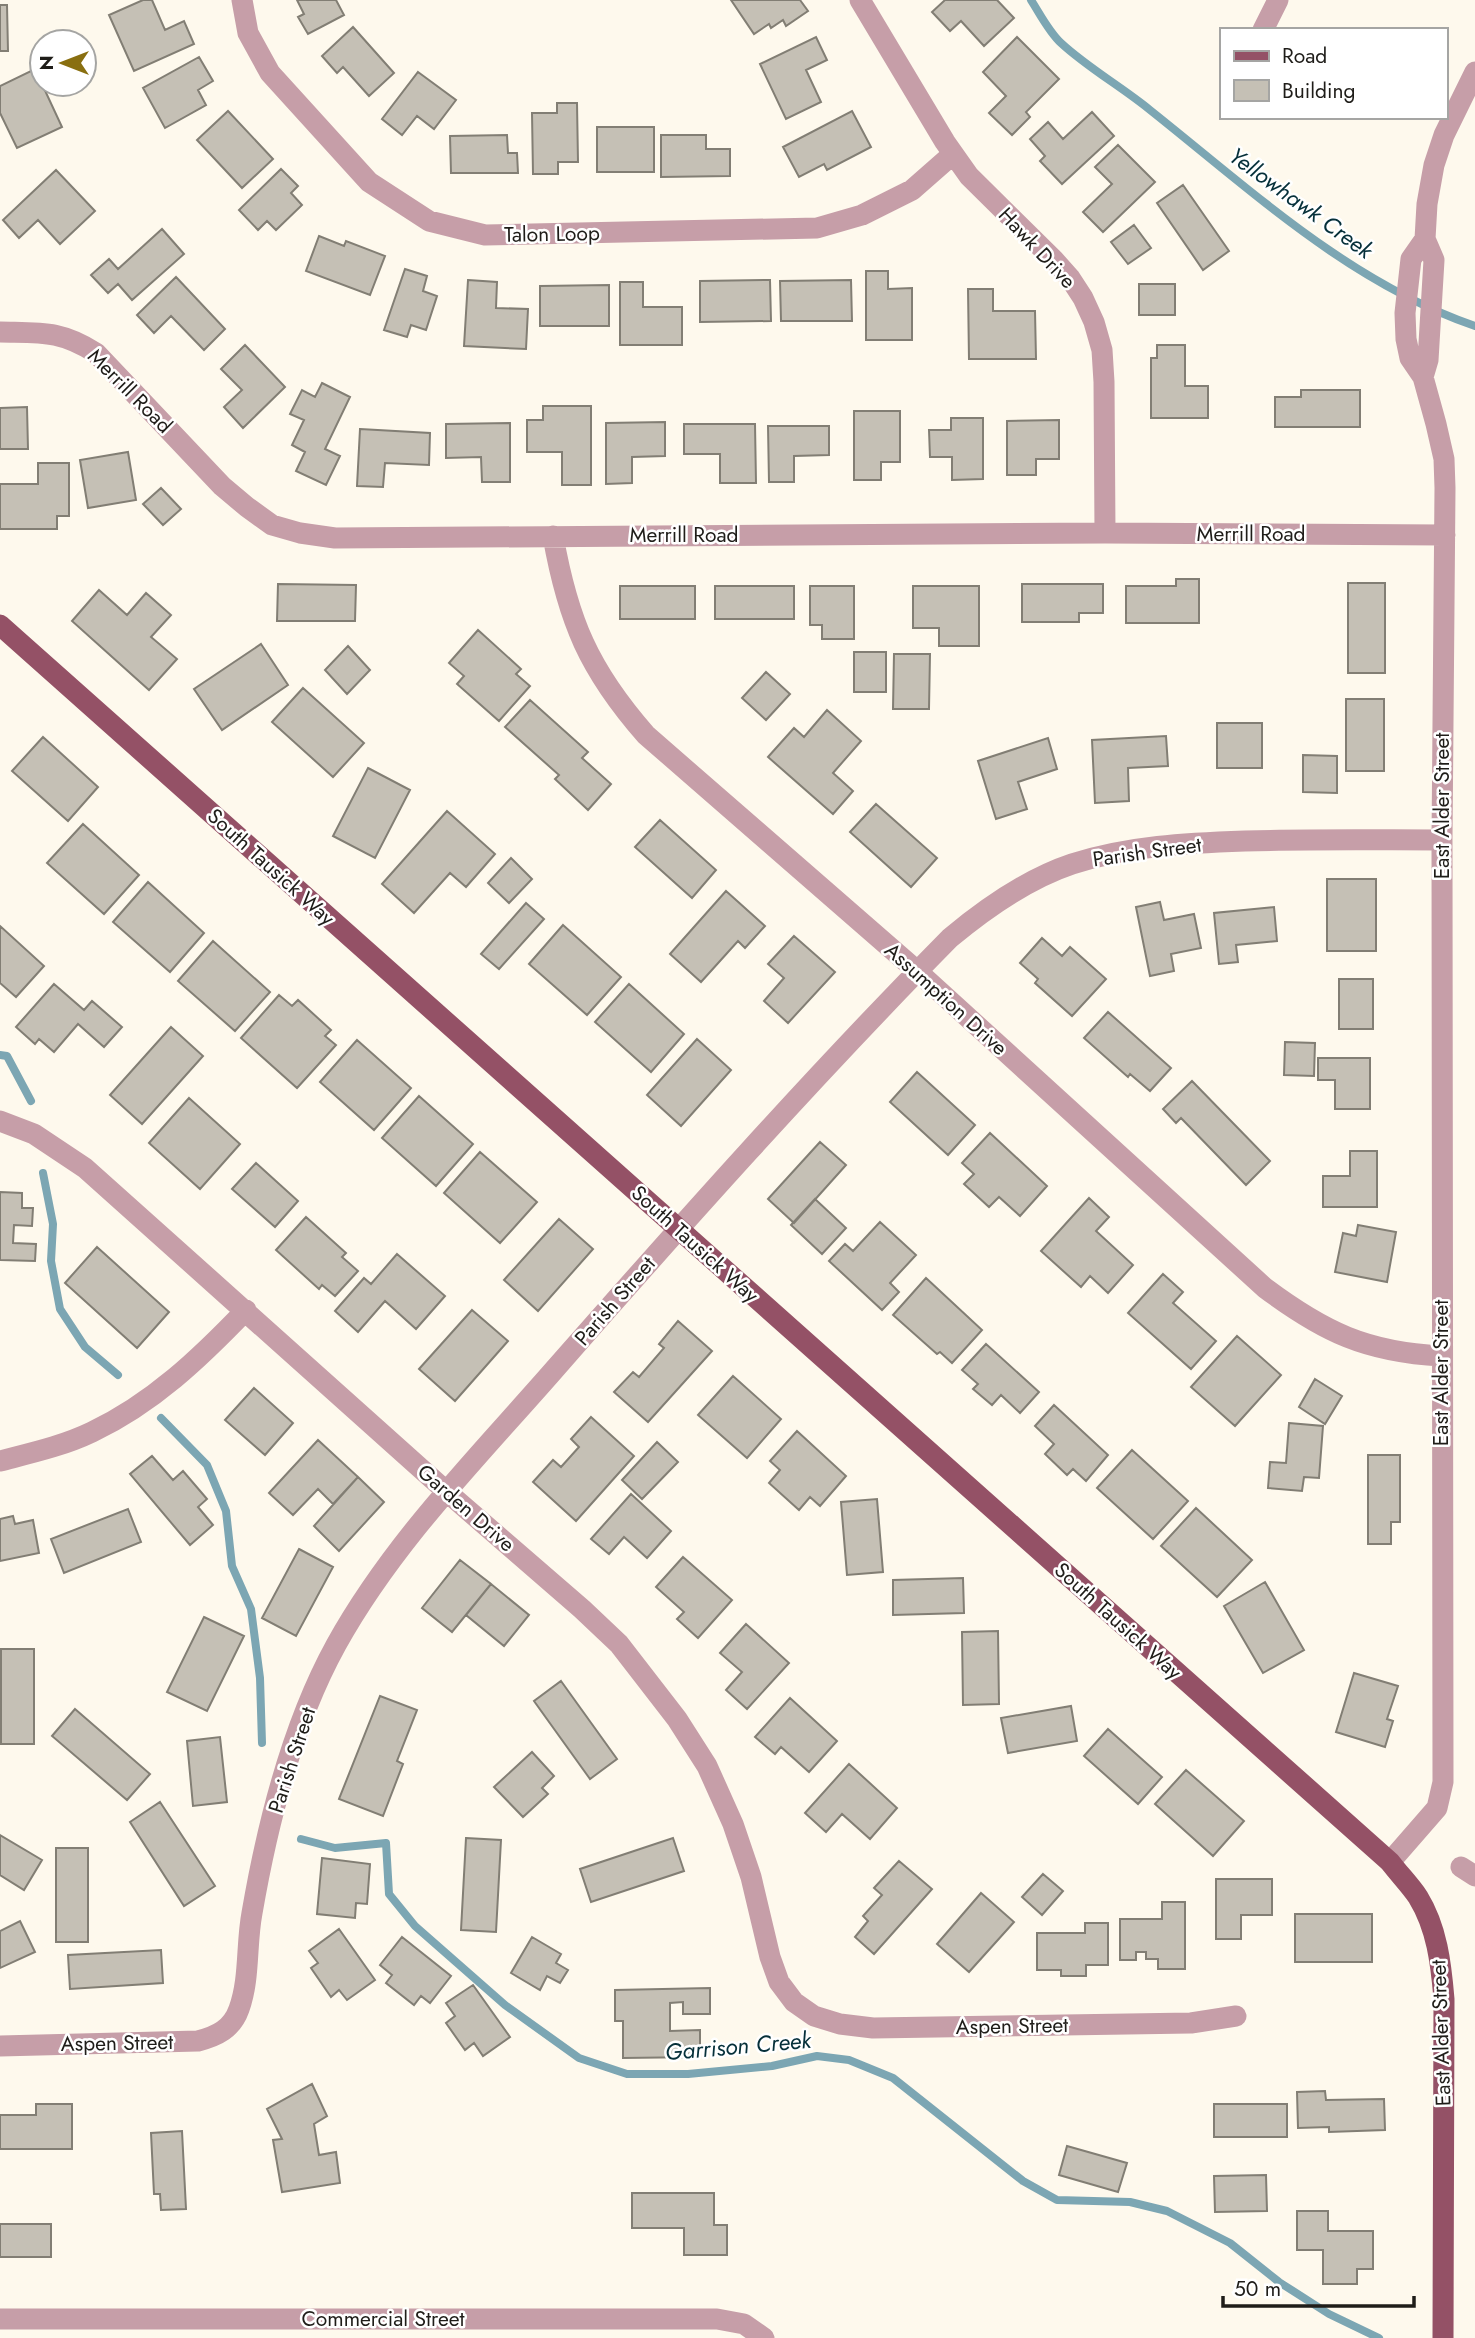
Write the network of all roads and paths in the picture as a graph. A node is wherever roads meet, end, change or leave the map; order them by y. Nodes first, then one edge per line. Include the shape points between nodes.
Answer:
1 (242, 0) edge
2 (860, 0) edge
3 (1278, 0) edge
4 (1265, 28) edge
5 (1475, 72) edge
6 (953, 154) junction
7 (0, 332) edge
8 (1105, 533) junction
9 (1445, 535) junction
10 (553, 536) junction
11 (0, 625) edge
12 (1441, 840) junction
13 (917, 971) junction
14 (0, 1121) edge
15 (678, 1229) junction
16 (246, 1310) junction
17 (1441, 1356) junction
18 (0, 1461) edge
19 (447, 1492) junction
20 (1390, 1862) junction
21 (794, 2002) joint
22 (1236, 2016) dead end
23 (230, 2026) joint
24 (0, 2046) edge
25 (0, 2319) edge
26 (763, 2336) edge
27 (1443, 2338) edge

1 - 6 street, Talon Loop via 248,33 270,73 369,182 429,221 485,235 817,228 862,215 912,190
2 - 6 street, Hawk Drive
3 - 4 street
5 - 9 street, East Alder Street via 1434,165 1425,239 1411,259 1405,313 1410,358 1423,377 1444,458
6 - 8 street, Hawk Drive via 989,198 1070,278 1094,322 1104,382
7 - 10 street, Merrill Road via 66,336 96,353 222,486 272,524 335,538
8 - 9 street, Merrill Road
8 - 10 street, Merrill Road
9 - 12 street, East Alder Street
10 - 13 street, Assumption Drive via 576,628 618,703 646,735
11 - 15 main road, South Tausick Way
12 - 13 street, Parish Street via 1216,842 1114,853 1070,865 987,907
12 - 17 street, East Alder Street
13 - 15 street, Parish Street
13 - 17 street, Assumption Drive via 1225,1253 1303,1316 1340,1336 1379,1349
14 - 16 street, Garden Drive via 34,1134 85,1168
15 - 19 street, Parish Street
15 - 20 main road, South Tausick Way
16 - 18 street via 176,1379 133,1410 90,1433
16 - 19 street, Garden Drive
17 - 20 street, East Alder Street via 1443,1782 1437,1808
19 - 21 street, Garden Drive via 619,1644 677,1719 707,1766 733,1824 770,1957 779,1982
19 - 23 street, Parish Street via 366,1596 335,1647 310,1702 260,1865 243,1988
20 - 27 main road, East Alder Street via 1418,1896 1434,1931 1441,1963
21 - 22 street, Aspen Street via 814,2016 873,2028 1191,2023
23 - 24 street, Aspen Street via 198,2041
25 - 26 street, Commercial Street via 716,2319 744,2324

